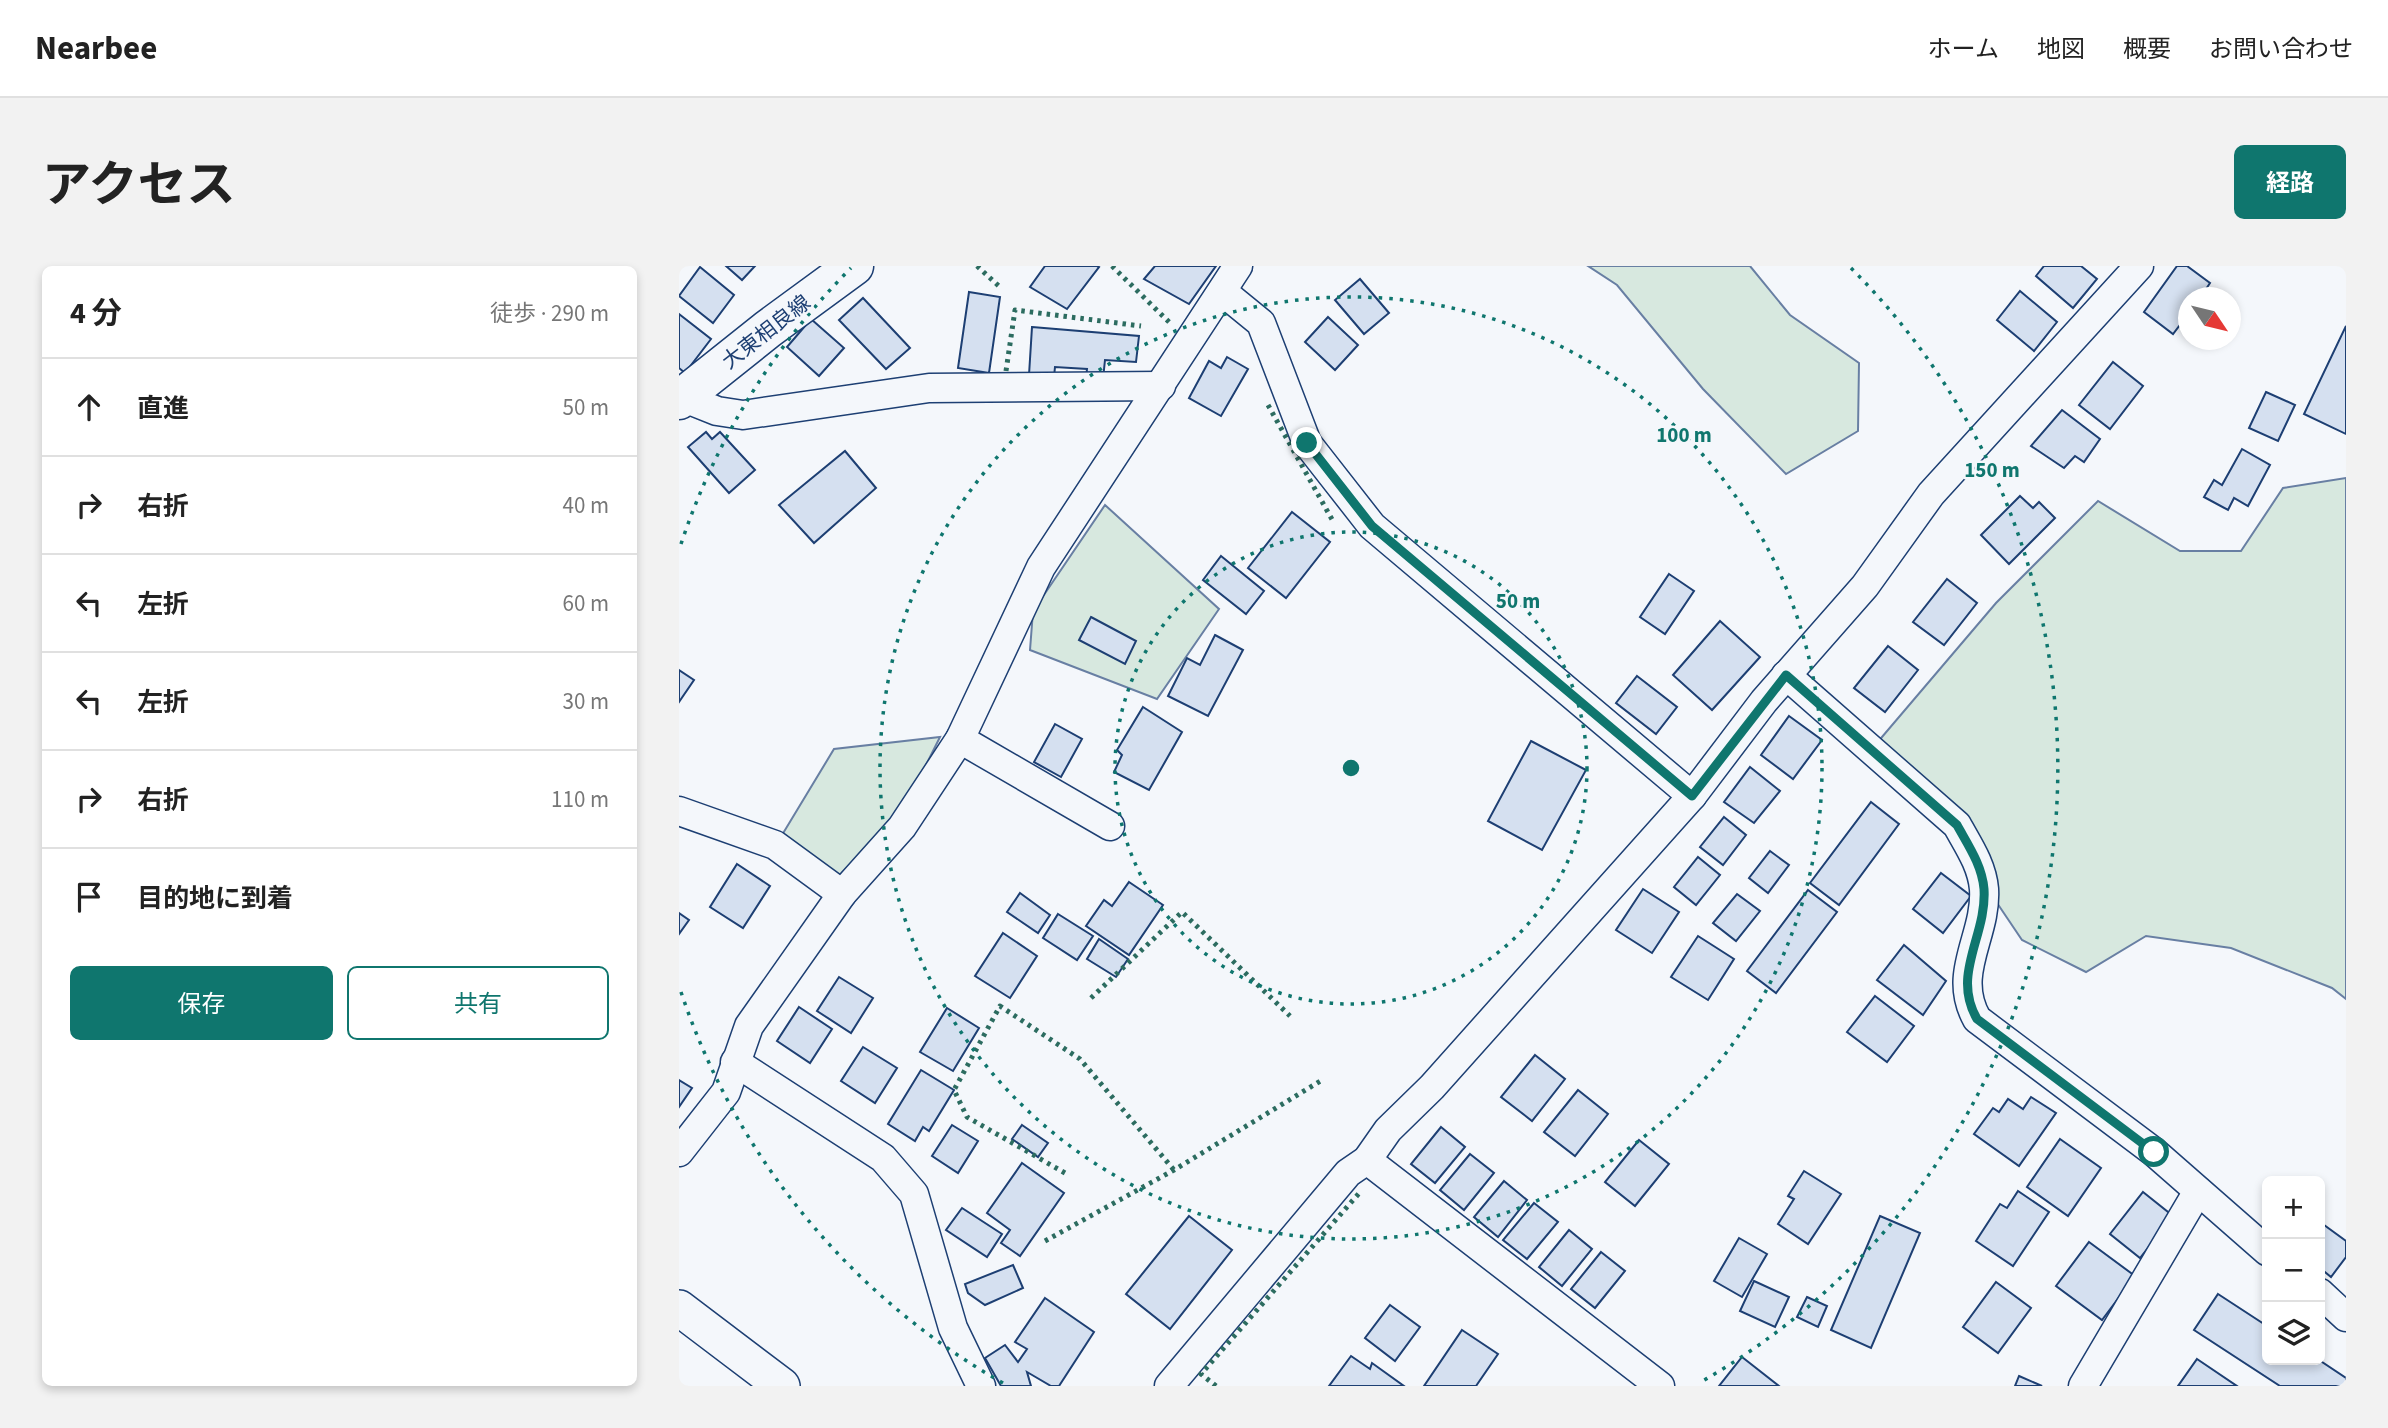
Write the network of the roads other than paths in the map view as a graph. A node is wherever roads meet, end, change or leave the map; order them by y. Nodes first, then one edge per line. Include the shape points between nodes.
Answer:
1 (854, 266) edge
2 (1238, 266) edge
3 (2139, 266) edge
4 (1223, 292) junction
5 (1161, 386) junction
6 (681, 399) edge
7 (1786, 675) junction
8 (960, 739) junction
9 (1692, 796) junction
10 (679, 811) edge
11 (1110, 826) dead end
12 (842, 894) junction
13 (735, 1062) junction
14 (679, 1152) edge
15 (1367, 1160) junction
16 (2198, 1191) junction
17 (2262, 1247) edge
18 (2325, 1298) edge
19 (679, 1308) edge
20 (2346, 1317) edge
21 (782, 1386) edge
22 (981, 1386) edge
23 (1169, 1386) edge
24 (1660, 1386) edge
25 (2083, 1386) edge

1 - 6 main road, 大東相良線
2 - 4 street
3 - 7 street via 1931,494 1865,586
4 - 5 street
4 - 9 street via 1261,323 1307,443 1372,526
5 - 6 street via 929,388 743,415
5 - 8 street via 1041,567
7 - 9 street
7 - 16 street via 1957,825 1975,856 1984,886 1983,911 1966,979 1967,1002 1977,1019 2154,1152
8 - 11 street
8 - 12 street via 902,827
9 - 15 street via 1432,1087 1388,1130
10 - 12 street via 775,845
12 - 13 street via 749,1026
13 - 14 street via 726,1092
13 - 22 street via 883,1158 914,1194 953,1328
15 - 23 street via 1348,1173
15 - 24 street
16 - 17 street
16 - 25 street
18 - 20 street
19 - 21 street

